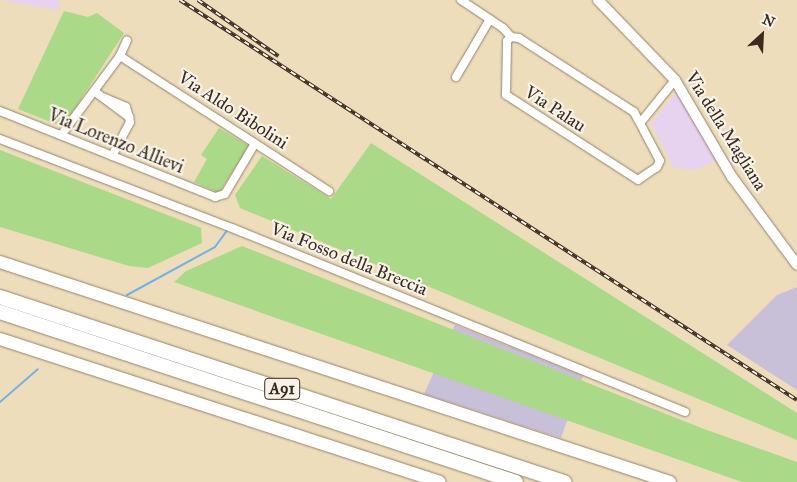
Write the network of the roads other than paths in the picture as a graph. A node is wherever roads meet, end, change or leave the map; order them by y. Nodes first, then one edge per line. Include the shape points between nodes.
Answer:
1 (461, 0) edge
2 (598, 0) edge
3 (490, 19) junction
4 (511, 37) junction
5 (127, 40) dead end
6 (120, 56) junction
7 (456, 77) dead end
8 (675, 80) junction
9 (94, 91) junction
10 (0, 111) edge
11 (641, 122) junction
12 (62, 134) junction
13 (0, 139) edge
14 (254, 145) junction
15 (112, 156) junction
16 (328, 190) dead end
17 (0, 262) edge
18 (797, 265) edge
19 (0, 297) edge
20 (0, 312) edge
21 (0, 339) edge
22 (685, 412) dead end
23 (439, 482) edge
24 (516, 482) edge
25 (564, 482) edge
26 (670, 482) edge

1 - 3 street
2 - 8 main road, Via della Magliana
3 - 4 street
3 - 7 street
4 - 11 street via 519,38 632,110
4 - 11 street, Via Palau via 508,41 506,95 638,180 646,177 660,161
5 - 6 street
6 - 9 street
6 - 14 street, Via Aldo Bibolini via 242,133
8 - 11 street
8 - 18 main road, Via della Magliana via 732,177
9 - 12 street
9 - 15 street via 129,117 130,122
10 - 12 street, Via Lorenzo Allievi
12 - 15 street, Via Lorenzo Allievi
13 - 22 street, Via Fosso della Breccia via 233,229
14 - 15 street, Via Lorenzo Allievi via 222,197
14 - 16 street, Via Aldo Bibolini
17 - 26 highway
19 - 25 highway, A91
20 - 24 highway, A91
21 - 23 highway

